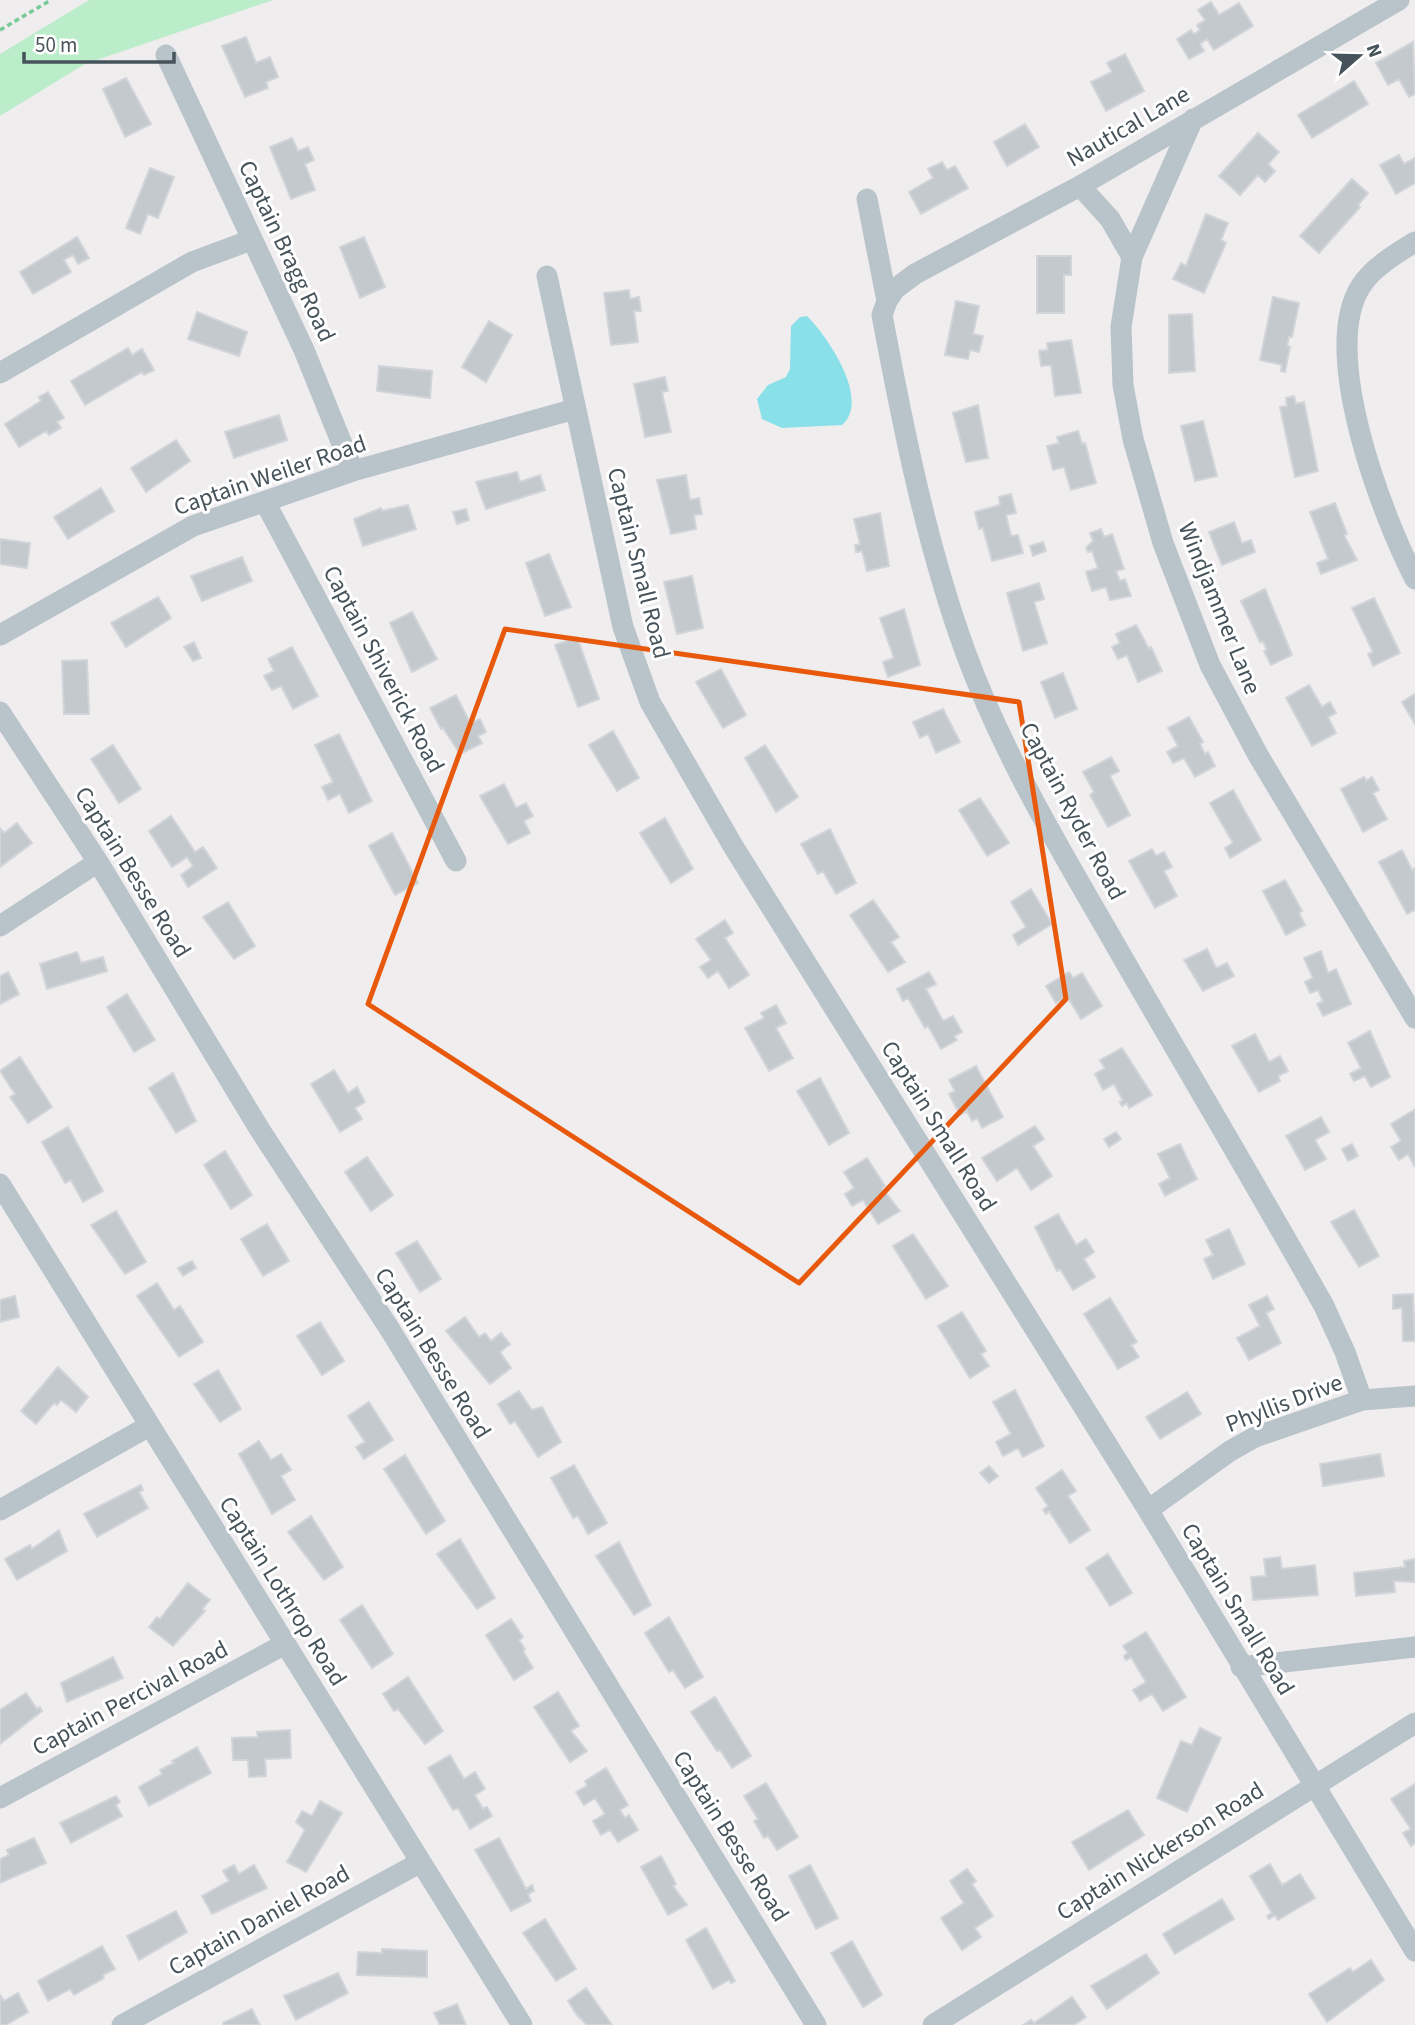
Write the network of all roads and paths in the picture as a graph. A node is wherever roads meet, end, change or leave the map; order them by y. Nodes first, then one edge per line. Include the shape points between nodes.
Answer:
1 (51, 0) edge
2 (1399, 0) edge
3 (0, 30) edge
4 (166, 55) dead end
5 (1193, 119) junction
6 (1080, 186) junction
7 (867, 200) dead end
8 (251, 240) junction
9 (1414, 245) edge
10 (1132, 257) junction
11 (547, 276) dead end
12 (887, 301) junction
13 (0, 373) edge
14 (575, 409) junction
15 (353, 471) junction
16 (265, 502) junction
17 (1415, 579) edge
18 (0, 635) edge
19 (0, 712) edge
20 (456, 860) dead end
21 (98, 862) junction
22 (0, 926) edge
23 (1415, 1018) edge
24 (0, 1184) edge
25 (6, 1208) edge
26 (1415, 1396) edge
27 (1362, 1400) junction
28 (149, 1426) junction
29 (0, 1510) edge
30 (1148, 1510) junction
31 (285, 1644) junction
32 (1415, 1647) edge
33 (1241, 1667) junction
34 (1415, 1723) edge
35 (1314, 1786) junction
36 (0, 1798) edge
37 (421, 1861) junction
38 (1415, 1951) edge
39 (122, 2025) edge
40 (522, 2025) edge
41 (816, 2025) edge
42 (933, 2025) edge

1 - 3 path
2 - 5 street, Nautical Lane
4 - 8 street, Captain Bragg Road
5 - 6 street, Nautical Lane
5 - 10 street, Windjammer Lane
6 - 10 street via 1110,219
6 - 12 street, Nautical Lane via 915,274
7 - 12 street, Captain Ryder Road
8 - 13 street via 182,267
8 - 15 street, Captain Bragg Road via 304,350
9 - 17 street via 1367,277 1359,288 1347,333 1348,373 1364,449
10 - 23 street, Windjammer Lane via 1121,327 1123,385 1133,439 1163,543 1210,666
11 - 14 street, Captain Small Road
12 - 27 street, Captain Ryder Road via 882,315 918,488 945,589 981,690 1067,861 1324,1306
14 - 15 street, Captain Weiler Road
14 - 30 street, Captain Small Road via 623,627 650,702 733,846
15 - 16 street, Captain Weiler Road
16 - 18 street, Captain Weiler Road via 193,526
16 - 20 street, Captain Shiverick Road
19 - 21 street, Captain Besse Road
21 - 22 street
21 - 41 street, Captain Besse Road
24 - 25 street, Captain Lothrop Road
25 - 28 street, Captain Lothrop Road
26 - 27 street, Phyllis Drive
27 - 30 street, Phyllis Drive via 1255,1437
28 - 29 street
28 - 31 street, Captain Lothrop Road
30 - 33 street, Captain Small Road
31 - 36 street, Captain Percival Road
31 - 37 street, Captain Lothrop Road
32 - 33 street
33 - 35 street, Captain Small Road
34 - 35 street, Captain Nickerson Road
35 - 38 street, Captain Small Road
35 - 42 street, Captain Nickerson Road
37 - 39 street, Captain Daniel Road
37 - 40 street, Captain Lothrop Road

